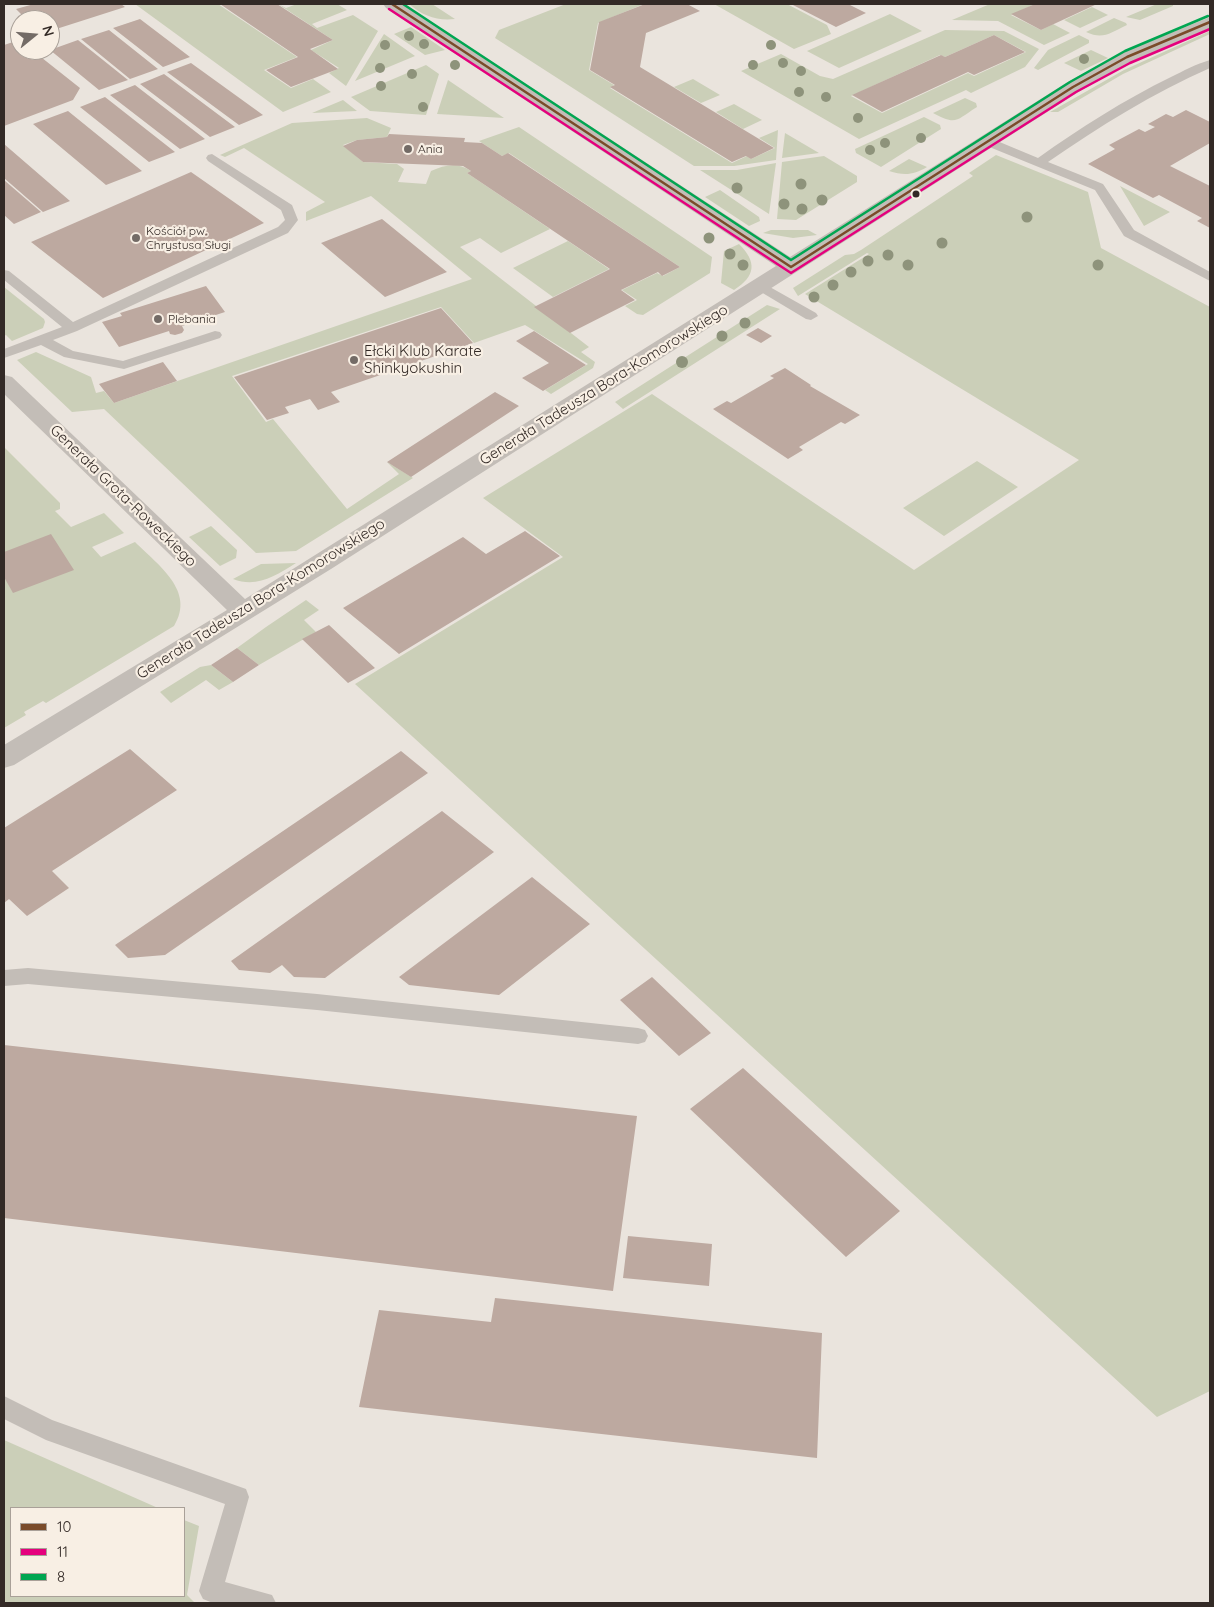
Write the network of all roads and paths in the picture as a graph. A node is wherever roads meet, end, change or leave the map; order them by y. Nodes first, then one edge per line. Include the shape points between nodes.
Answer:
1 (392, 4) edge
2 (1210, 22) edge
3 (1210, 64) edge
4 (986, 141) junction
5 (212, 158) dead end
6 (1038, 163) junction
7 (791, 267) junction
8 (4, 274) edge
9 (1210, 277) edge
10 (761, 286) junction
11 (811, 316) dead end
12 (72, 328) junction
13 (215, 335) dead end
14 (42, 340) junction
15 (4, 354) edge
16 (4, 382) edge
17 (242, 611) junction
18 (4, 758) edge
19 (4, 978) edge
20 (638, 1036) dead end
21 (4, 1407) edge
22 (264, 1603) edge

1 - 7 street
2 - 4 street, Generała Tadeusza Bora-Komorowskiego via 1127,58
3 - 6 lane via 1090,126
4 - 6 lane
4 - 7 street, Generała Tadeusza Bora-Komorowskiego
5 - 12 lane via 287,208 292,220 283,230
6 - 9 lane via 1099,187 1129,233
7 - 10 street, Generała Tadeusza Bora-Komorowskiego
8 - 12 lane
10 - 11 lane
10 - 17 street, Generała Tadeusza Bora-Komorowskiego
12 - 14 lane
13 - 14 lane via 124,365 69,354
14 - 15 lane
16 - 17 street, Generała Grota-Roweckiego
17 - 18 street, Generała Tadeusza Bora-Komorowskiego
19 - 20 lane via 28,976 317,1002
21 - 22 lane via 46,1429 238,1497 211,1591

